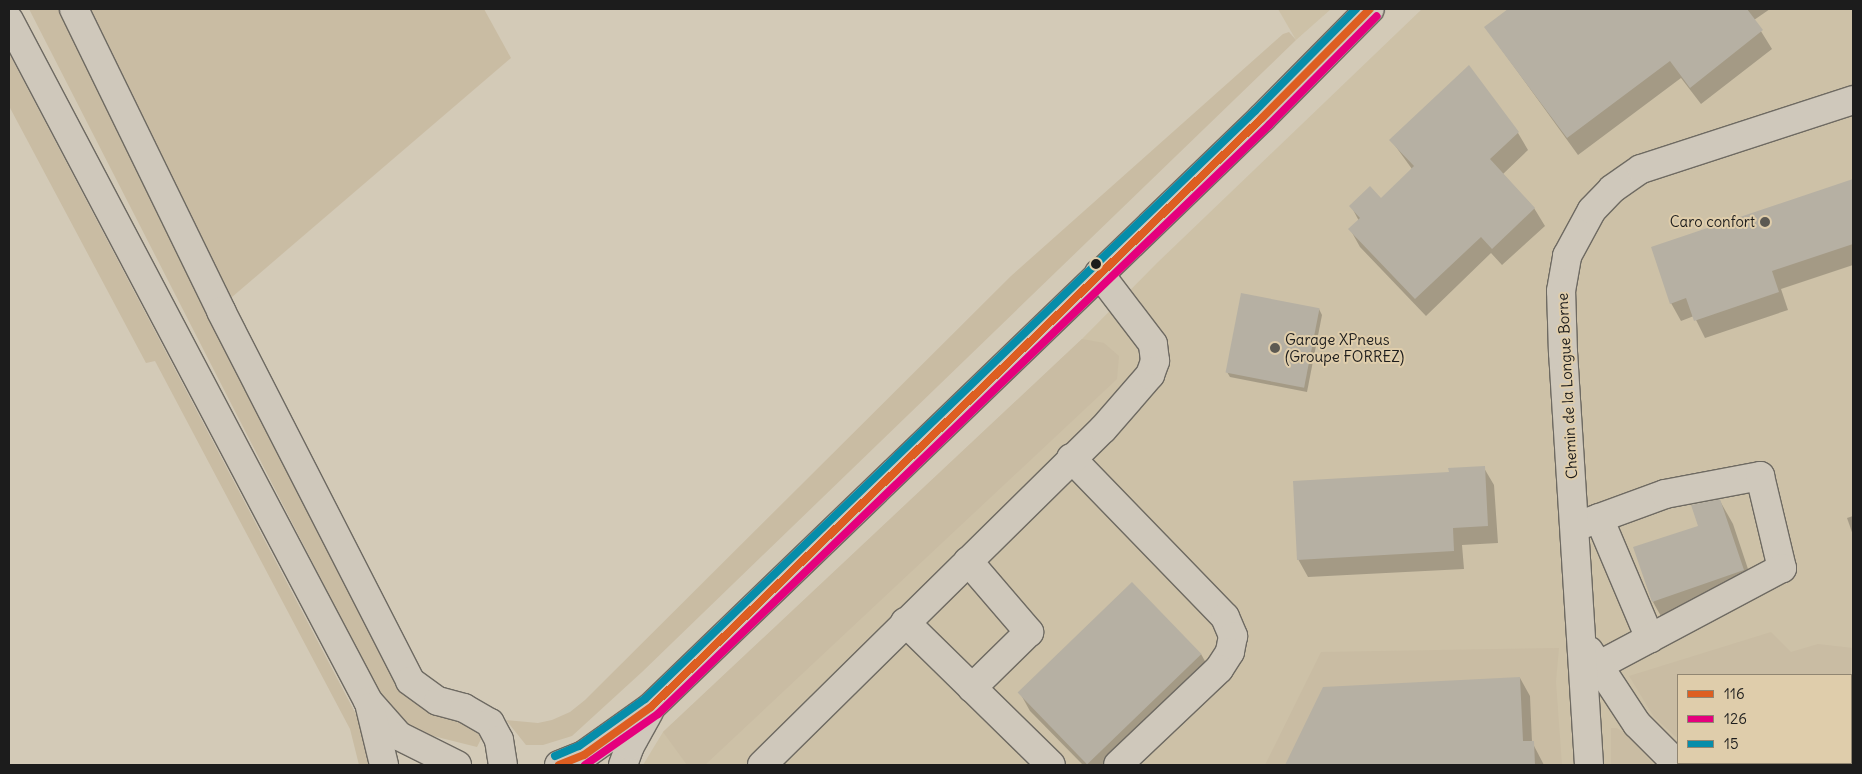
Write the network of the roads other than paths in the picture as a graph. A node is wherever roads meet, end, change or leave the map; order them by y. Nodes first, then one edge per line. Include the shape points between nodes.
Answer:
1 (74, 9) edge
2 (1370, 9) edge
3 (9, 20) edge
4 (1853, 100) edge
5 (1100, 274) junction
6 (1071, 458) junction
7 (1587, 523) junction
8 (968, 561) junction
9 (905, 622) junction
10 (1582, 639) junction
11 (1650, 639) junction
12 (1598, 666) junction
13 (972, 688) junction
14 (368, 700) junction
15 (651, 707) junction
16 (384, 765) edge
17 (457, 765) edge
18 (503, 765) edge
19 (559, 765) edge
20 (623, 765) edge
21 (762, 765) edge
22 (1051, 765) edge
23 (1118, 765) edge
24 (1589, 765) edge
25 (1678, 765) edge

1 - 18 main road via 221,311 410,681 438,701 464,708 490,723 499,740
2 - 5 main road
3 - 14 main road
4 - 7 main road, Chemin de la Longue Borne via 1641,170 1612,189 1592,210 1577,234 1562,273 1563,353
5 - 6 main road via 1153,344 1156,361 1150,375 1103,429
5 - 15 main road
6 - 8 main road
6 - 23 main road via 1225,617 1233,636 1230,652 1219,670
7 - 10 main road, Chemin de la Longue Borne
7 - 11 main road
7 - 11 main road via 1665,494 1760,476 1782,568
8 - 9 main road
8 - 13 main road via 1029,632
9 - 13 main road
9 - 21 main road
10 - 12 main road
10 - 24 main road, Chemin de la Longue Borne
11 - 12 main road
12 - 25 main road via 1637,724
13 - 22 main road
14 - 16 main road
14 - 17 main road via 399,736
15 - 19 main road via 584,755
15 - 20 main road

